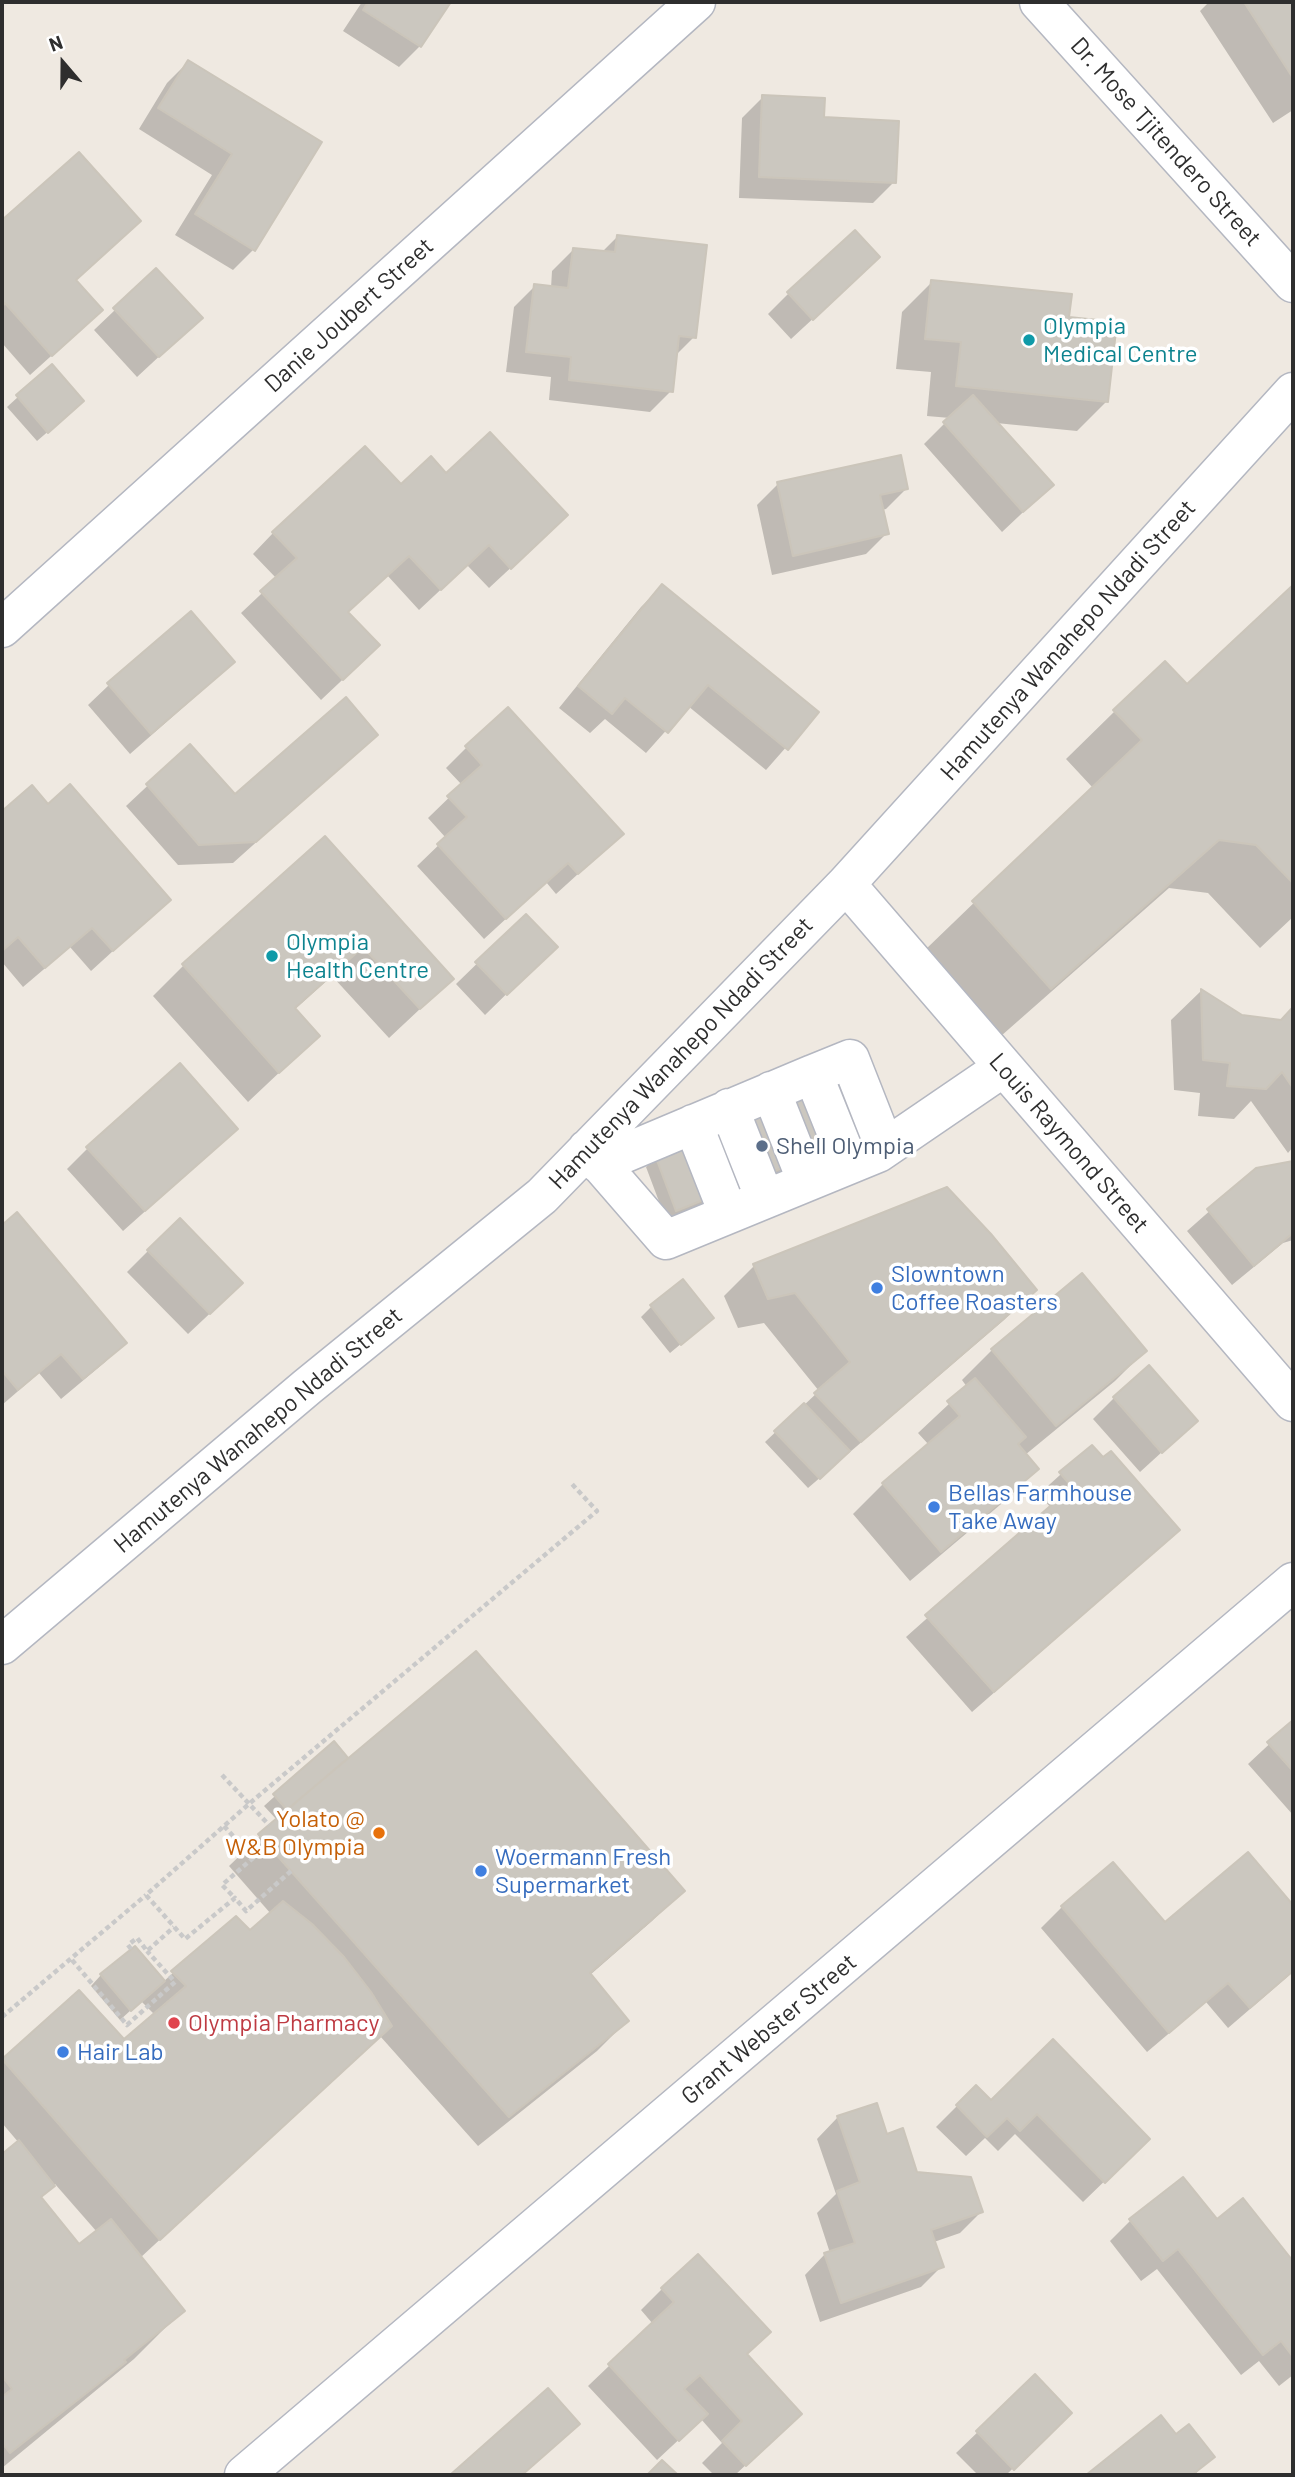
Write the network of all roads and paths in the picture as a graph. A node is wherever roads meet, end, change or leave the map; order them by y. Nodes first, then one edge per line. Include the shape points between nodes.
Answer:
1 (696, 2) edge
2 (1039, 2) edge
3 (1293, 283) edge
4 (1293, 392) edge
5 (2, 628) edge
6 (846, 884) junction
7 (1004, 1067) junction
8 (813, 1074) junction
9 (772, 1091) junction
10 (729, 1108) junction
11 (693, 1124) junction
12 (885, 1148) junction
13 (593, 1157) junction
14 (849, 1164) junction
15 (807, 1182) junction
16 (765, 1199) junction
17 (728, 1213) junction
18 (1293, 1402) edge
19 (571, 1483) dead end
20 (1293, 1582) edge
21 (2, 1645) edge
22 (222, 1774) dead end
23 (250, 1803) junction
24 (269, 1825) dead end
25 (224, 1826) junction
26 (291, 1871) dead end
27 (146, 1895) junction
28 (235, 1898) junction
29 (174, 1927) junction
30 (131, 1949) dead end
31 (147, 1951) junction
32 (72, 1960) junction
33 (2, 2017) edge
34 (244, 2475) edge

1 - 5 street, Danie Joubert Street
2 - 3 street, Dr. Mose Tjitendero Street
4 - 6 street, Hamutenya Wanahepo Ndadi Street
6 - 7 street, Louis Raymond Street
6 - 13 street, Hamutenya Wanahepo Ndadi Street
7 - 12 street
7 - 18 street, Louis Raymond Street
8 - 9 street
8 - 12 street via 850,1059
8 - 14 street
9 - 10 street
9 - 15 street
10 - 11 street
10 - 16 street
11 - 13 street
11 - 17 street
12 - 14 street
13 - 17 street via 666,1240
13 - 21 street, Hamutenya Wanahepo Ndadi Street via 307,1387
14 - 15 street
15 - 16 street
16 - 17 street
19 - 23 path via 597,1511
20 - 34 street, Grant Webster Street
22 - 23 path
23 - 24 path
23 - 25 path
25 - 27 path
25 - 28 path via 253,1858 222,1885
26 - 28 path via 246,1911
27 - 29 path
27 - 32 path
28 - 29 path via 185,1939
29 - 31 path
30 - 31 path via 128,1945 137,1938
31 - 32 path via 175,1982 127,2025
32 - 33 path

